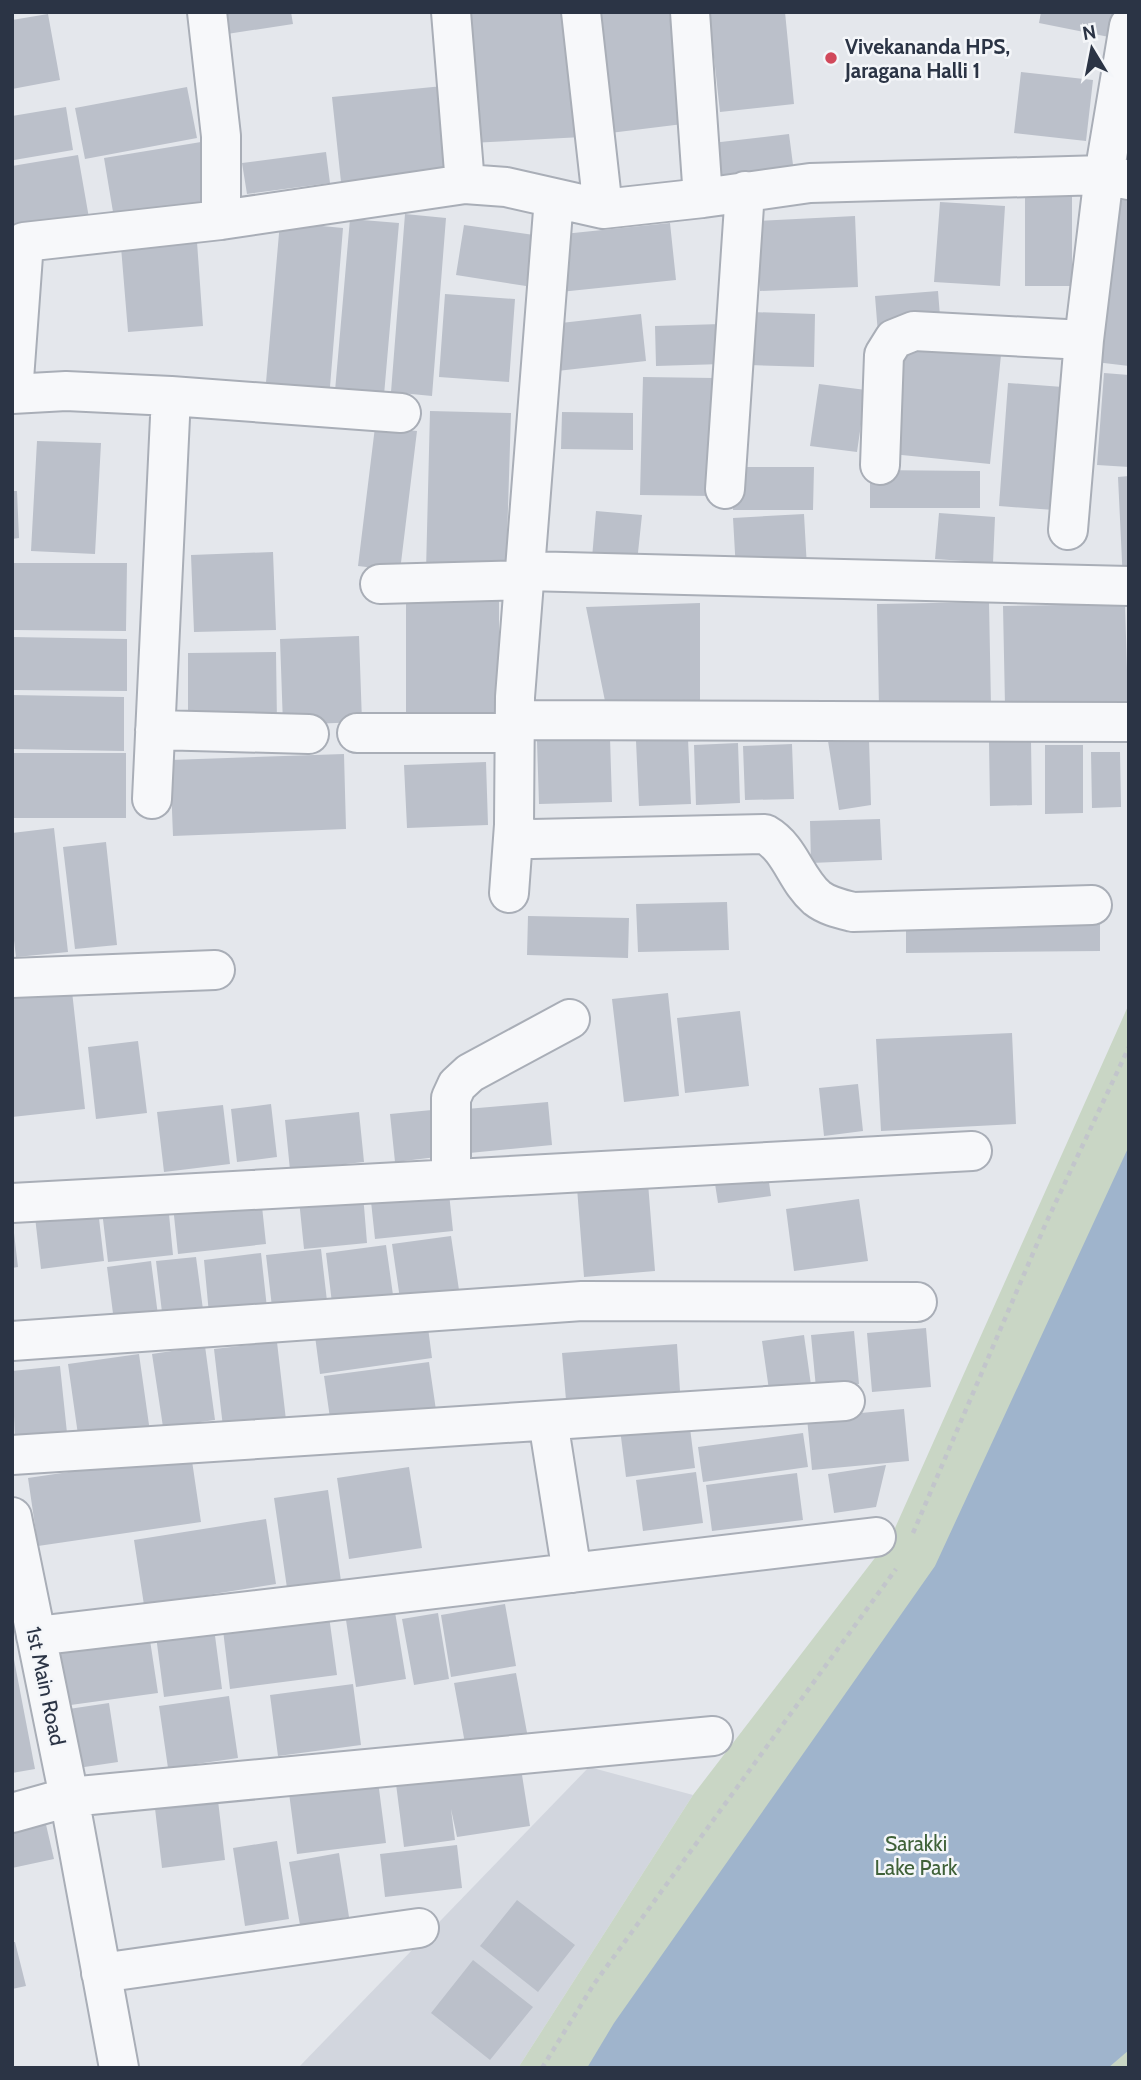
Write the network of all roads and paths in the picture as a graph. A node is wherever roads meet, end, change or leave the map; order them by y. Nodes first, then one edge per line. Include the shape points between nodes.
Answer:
1 (207, 12) edge
2 (451, 12) edge
3 (581, 12) edge
4 (690, 12) edge
5 (1129, 26) edge
6 (1116, 178) edge
7 (466, 184) junction
8 (745, 191) junction
9 (554, 198) junction
10 (703, 198) junction
11 (603, 209) junction
12 (221, 220) junction
13 (1084, 340) junction
14 (13, 394) edge
15 (171, 396) junction
16 (401, 413) dead end
17 (880, 465) dead end
18 (725, 489) dead end
19 (1068, 530) dead end
20 (525, 576) junction
21 (380, 584) dead end
22 (1129, 586) edge
23 (1129, 722) edge
24 (513, 726) junction
25 (155, 730) junction
26 (357, 733) dead end
27 (310, 734) dead end
28 (152, 799) dead end
29 (514, 825) junction
30 (509, 893) dead end
31 (1093, 905) dead end
32 (215, 971) dead end
33 (12, 978) edge
34 (570, 1019) dead end
35 (1129, 1047) edge
36 (972, 1151) dead end
37 (451, 1179) junction
38 (12, 1203) edge
39 (917, 1302) dead end
40 (12, 1341) edge
41 (845, 1401) dead end
42 (548, 1421) junction
43 (12, 1455) edge
44 (12, 1517) edge
45 (895, 1547) junction
46 (572, 1573) junction
47 (36, 1636) junction
48 (713, 1736) dead end
49 (69, 1797) junction
50 (12, 1813) edge
51 (418, 1928) dead end
52 (101, 1973) junction
53 (119, 2068) edge
54 (542, 2068) edge

1 - 12 street via 221,136
2 - 7 street
3 - 11 street
4 - 10 street
5 - 6 street
6 - 8 street via 810,183
6 - 13 street
7 - 9 street
7 - 12 street
8 - 10 street
8 - 18 street
9 - 11 street
9 - 20 street
10 - 11 street
12 - 14 street via 24,242
13 - 17 street via 914,331 894,339 884,355
13 - 19 street
14 - 15 street via 66,391
15 - 16 street
15 - 25 street
20 - 21 street
20 - 22 street
20 - 24 street
23 - 24 street
24 - 26 street
24 - 29 street
25 - 27 street
25 - 28 street
29 - 30 street
29 - 31 street via 519,835 532,839 765,834 782,845 820,900 853,912
32 - 33 street
34 - 37 street via 470,1073 457,1085 451,1098
35 - 45 path
36 - 37 street
37 - 38 street
39 - 40 street via 583,1301
41 - 42 street
42 - 43 street
42 - 46 street
44 - 47 street, 1st Main Road
45 - 46 street
45 - 54 path via 594,1984
46 - 47 street
47 - 49 street, 1st Main Road
48 - 49 street
49 - 50 street
49 - 52 street, 1st Main Road
51 - 52 street
52 - 53 street, 1st Main Road

